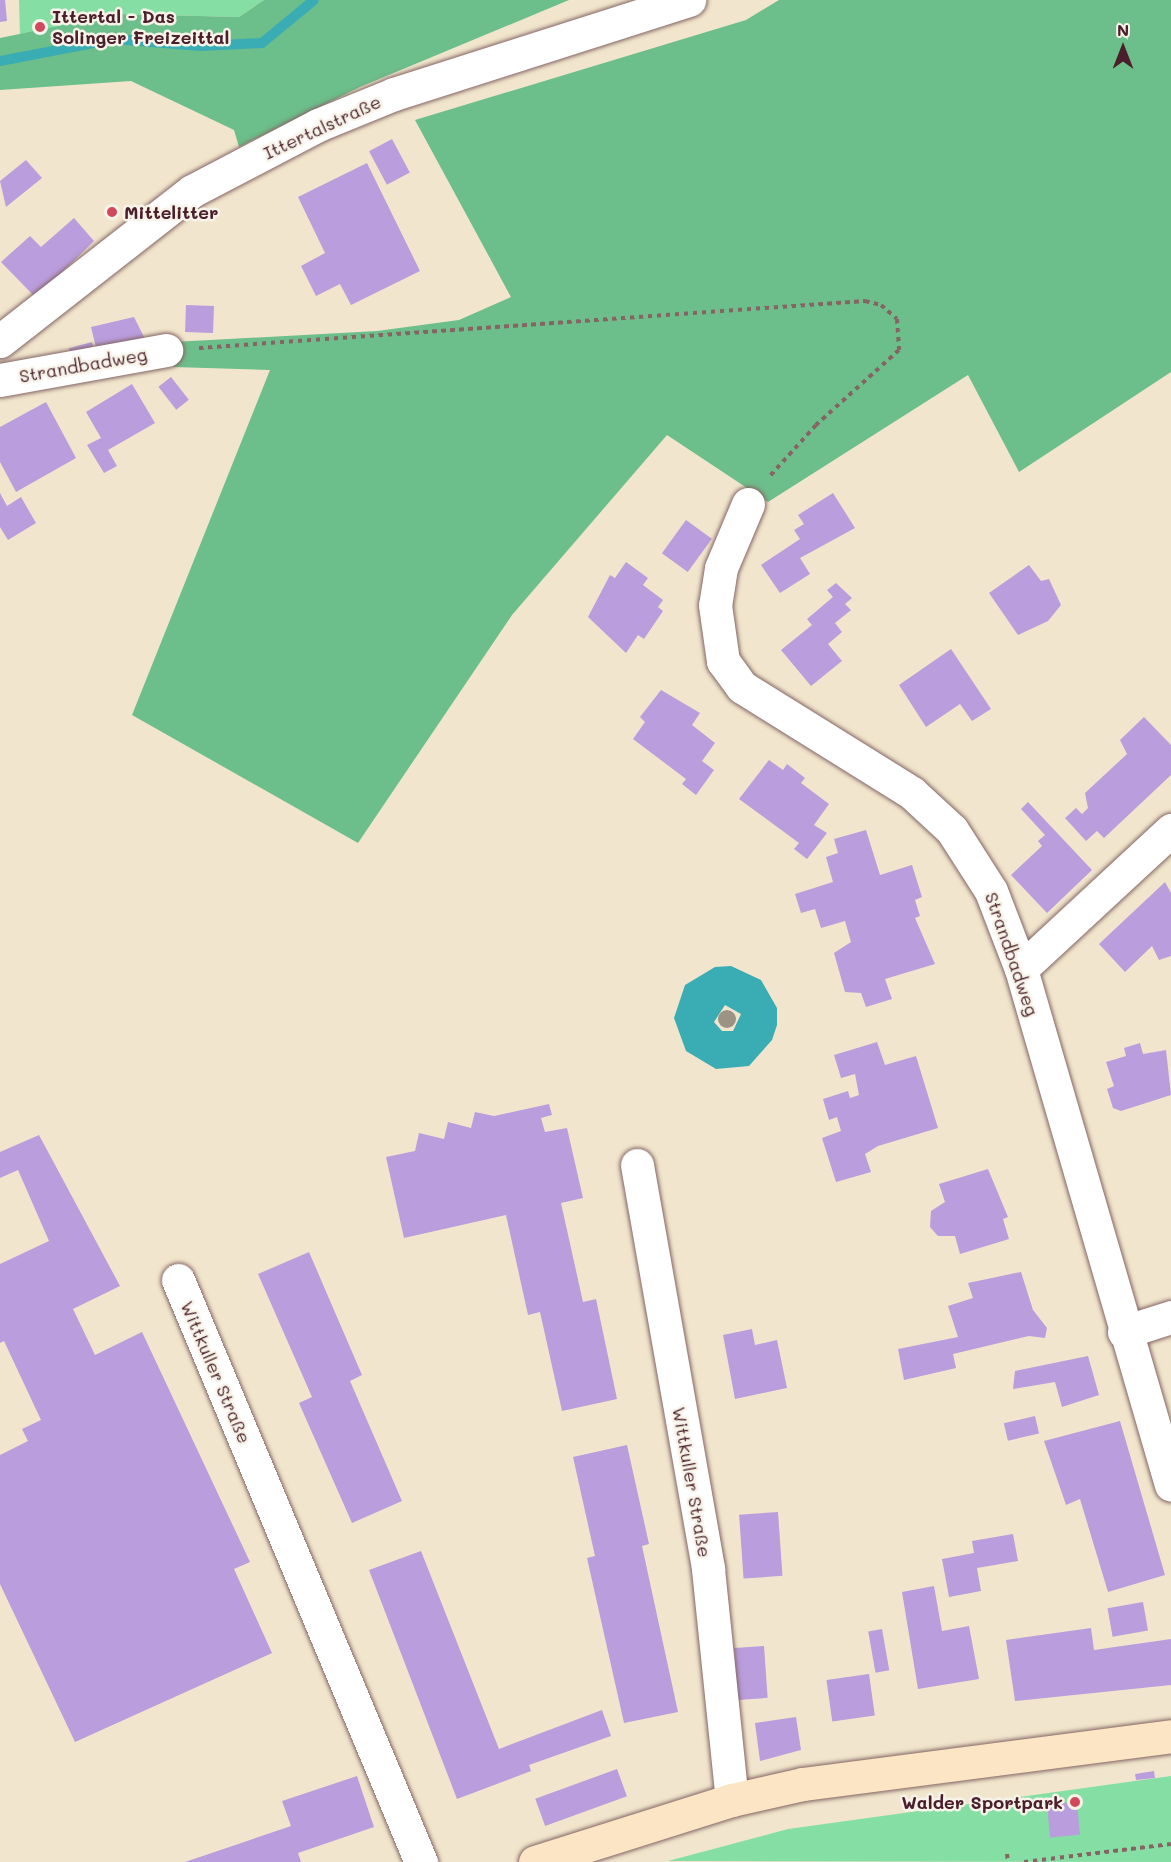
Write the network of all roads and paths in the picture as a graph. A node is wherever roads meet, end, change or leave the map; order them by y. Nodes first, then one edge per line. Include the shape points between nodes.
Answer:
1 (689, 0) edge
2 (0, 341) edge
3 (166, 350) joint
4 (0, 380) edge
5 (748, 504) joint
6 (1171, 830) edge
7 (1021, 969) junction
8 (637, 1165) dead end
9 (178, 1280) dead end
10 (1171, 1317) edge
11 (1124, 1332) junction
12 (1171, 1485) edge
13 (1171, 1736) edge
14 (732, 1800) junction
15 (1171, 1844) edge
16 (1007, 1854) dead end
17 (421, 1862) edge
18 (535, 1862) edge
19 (1008, 1862) edge
20 (1026, 1862) edge

1 - 2 street, Ittertalstraße via 394,94 318,125 192,192
3 - 4 street, Strandbadweg
3 - 5 path via 854,302 881,304 897,319 899,350 816,426
5 - 7 street, Strandbadweg via 721,568 716,596 716,635 723,661 742,687 912,793 952,830 991,891
6 - 7 street
7 - 11 street, Strandbadweg
8 - 14 street, Wittkuller Straße via 708,1569
9 - 17 street, Wittkuller Straße
10 - 11 street
11 - 12 street, Strandbadweg
13 - 14 main road via 803,1784
14 - 18 main road
15 - 20 path
16 - 19 path

